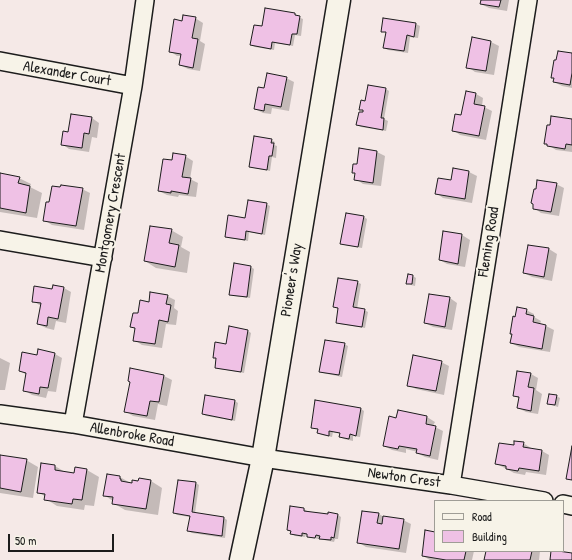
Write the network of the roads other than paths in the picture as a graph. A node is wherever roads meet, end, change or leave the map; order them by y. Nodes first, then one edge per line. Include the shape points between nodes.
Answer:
1 (145, 0) edge
2 (339, 0) edge
3 (528, 0) edge
4 (0, 61) edge
5 (133, 86) junction
6 (0, 240) edge
7 (103, 258) junction
8 (0, 414) edge
9 (73, 424) junction
10 (263, 458) junction
11 (451, 485) junction
12 (538, 500) edge
13 (241, 560) edge

1 - 5 street, Montgomery Crescent
2 - 10 main road, Pioneer's Way
3 - 11 street, Fleming Road
4 - 5 street, Alexander Court
5 - 7 street, Montgomery Crescent
6 - 7 street
7 - 9 street, Montgomery Crescent
8 - 9 street, Allenbroke Road
9 - 10 street, Allenbroke Road
10 - 11 street, Newton Crest
10 - 13 main road, Pioneer's Way
11 - 12 street, Newton Crest

